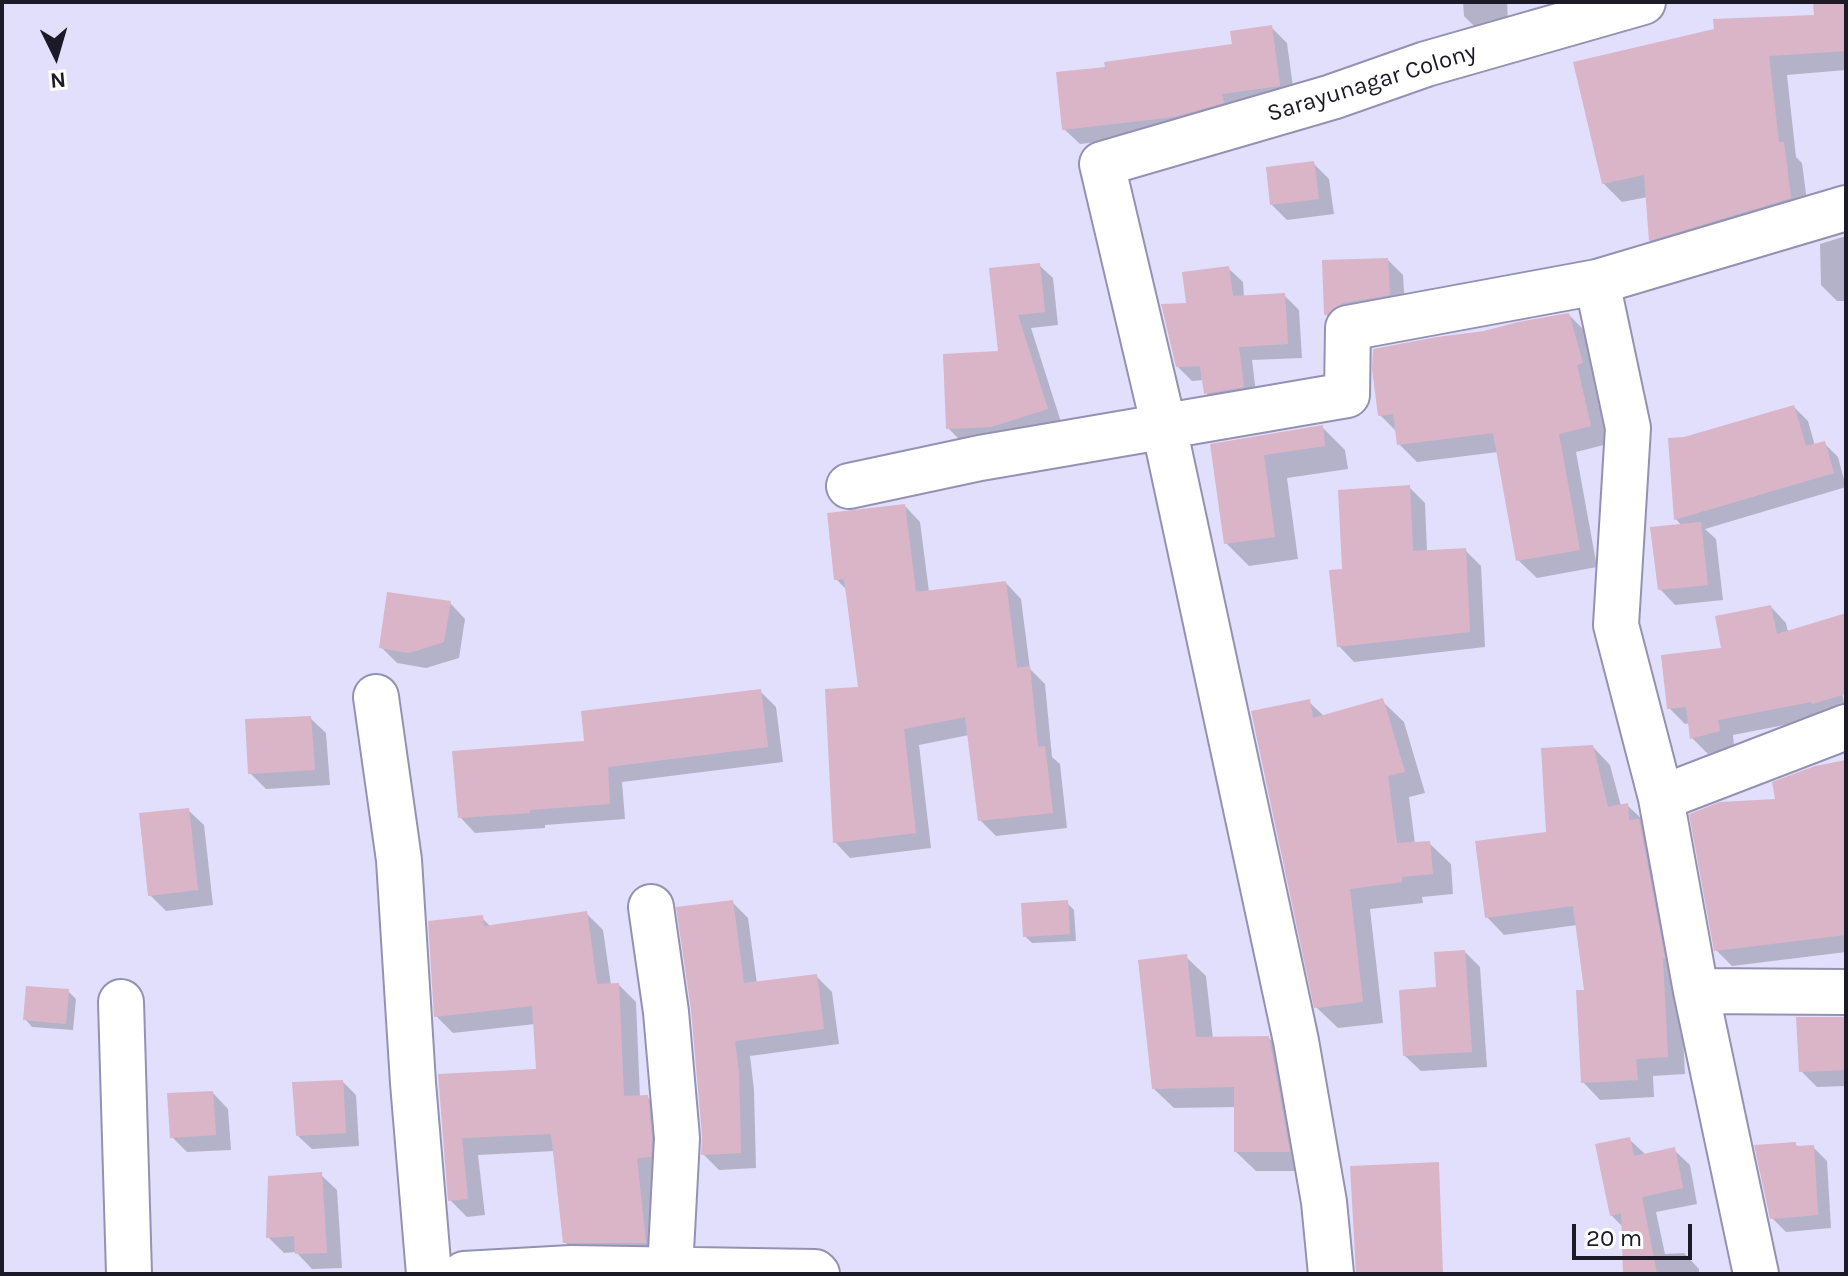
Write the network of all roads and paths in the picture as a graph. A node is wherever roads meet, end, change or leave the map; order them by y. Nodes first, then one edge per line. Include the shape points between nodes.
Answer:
1 (1643, 2) edge
2 (1846, 208) edge
3 (1597, 282) junction
4 (1164, 427) junction
5 (849, 486) dead end
6 (376, 697) dead end
7 (1846, 727) edge
8 (1661, 798) junction
9 (651, 907) dead end
10 (1696, 991) junction
11 (1846, 992) edge
12 (121, 1002) dead end
13 (670, 1270) junction
14 (129, 1274) edge
15 (429, 1274) edge
16 (464, 1274) edge
17 (817, 1274) edge
18 (1331, 1274) edge
19 (1756, 1274) edge

1 - 4 street, Sarayunagar Colony via 1102,164
2 - 3 street
3 - 4 street via 1348,328 1347,395
3 - 8 street via 1628,428 1616,625
4 - 5 street
4 - 18 street via 1296,1041
6 - 15 street via 399,860
7 - 8 street
8 - 10 street
9 - 13 street via 677,1138
10 - 11 street
10 - 19 street
12 - 14 street
13 - 16 street
13 - 17 street

